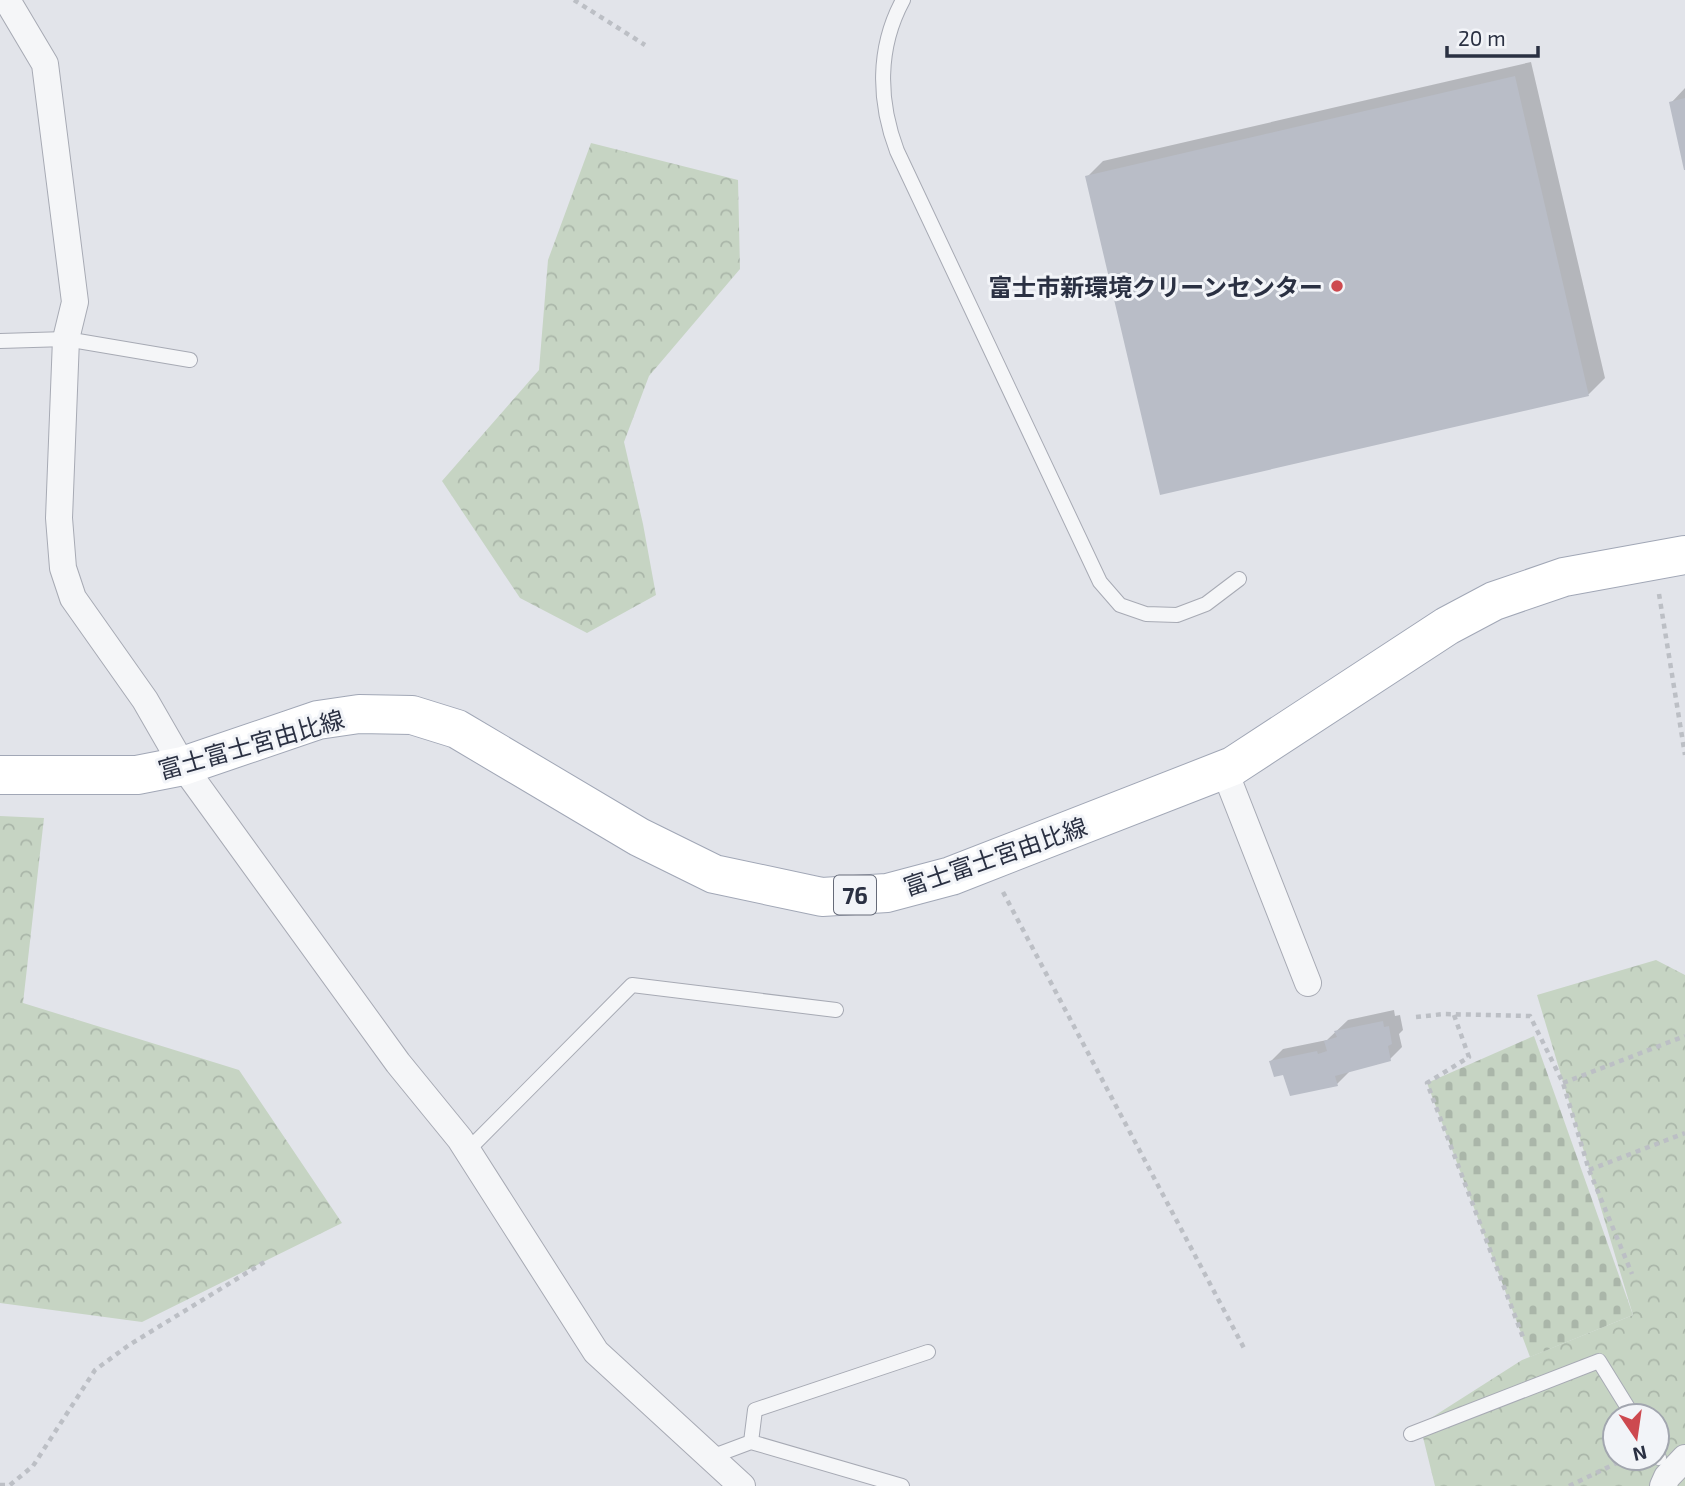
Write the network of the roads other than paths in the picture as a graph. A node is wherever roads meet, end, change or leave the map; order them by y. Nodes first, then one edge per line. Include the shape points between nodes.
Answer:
1 (7, 0) edge
2 (903, 0) edge
3 (66, 339) junction
4 (0, 341) edge
5 (190, 360) dead end
6 (1669, 558) edge
7 (1239, 579) dead end
8 (183, 766) junction
9 (1224, 769) junction
10 (0, 775) edge
11 (1308, 983) dead end
12 (836, 1010) dead end
13 (467, 1151) junction
14 (928, 1352) dead end
15 (1624, 1402) edge
16 (1411, 1434) dead end
17 (751, 1442) junction
18 (710, 1457) junction
19 (742, 1486) edge
20 (902, 1486) edge

1 - 3 street via 45,64 75,302
2 - 7 lane via 888,34 883,63 888,128 1100,582 1120,605 1146,614 1177,615 1206,604
3 - 4 lane
3 - 5 lane
3 - 8 street via 59,518 63,568 73,598 145,700
6 - 9 main road, 富士富士宮由比線 / 76 via 1564,577 1494,601 1447,626
8 - 9 main road, 富士富士宮由比線 / 76 via 318,720 359,714 412,715 457,729 639,837 714,874 821,897 887,894 951,876
8 - 10 main road, 富士富士宮由比線 / 76 via 137,775
8 - 13 street
9 - 11 street
12 - 13 lane via 632,985
13 - 18 street via 596,1352
14 - 17 lane via 755,1410
15 - 16 lane via 1599,1361
17 - 18 lane
17 - 20 lane
18 - 19 street

